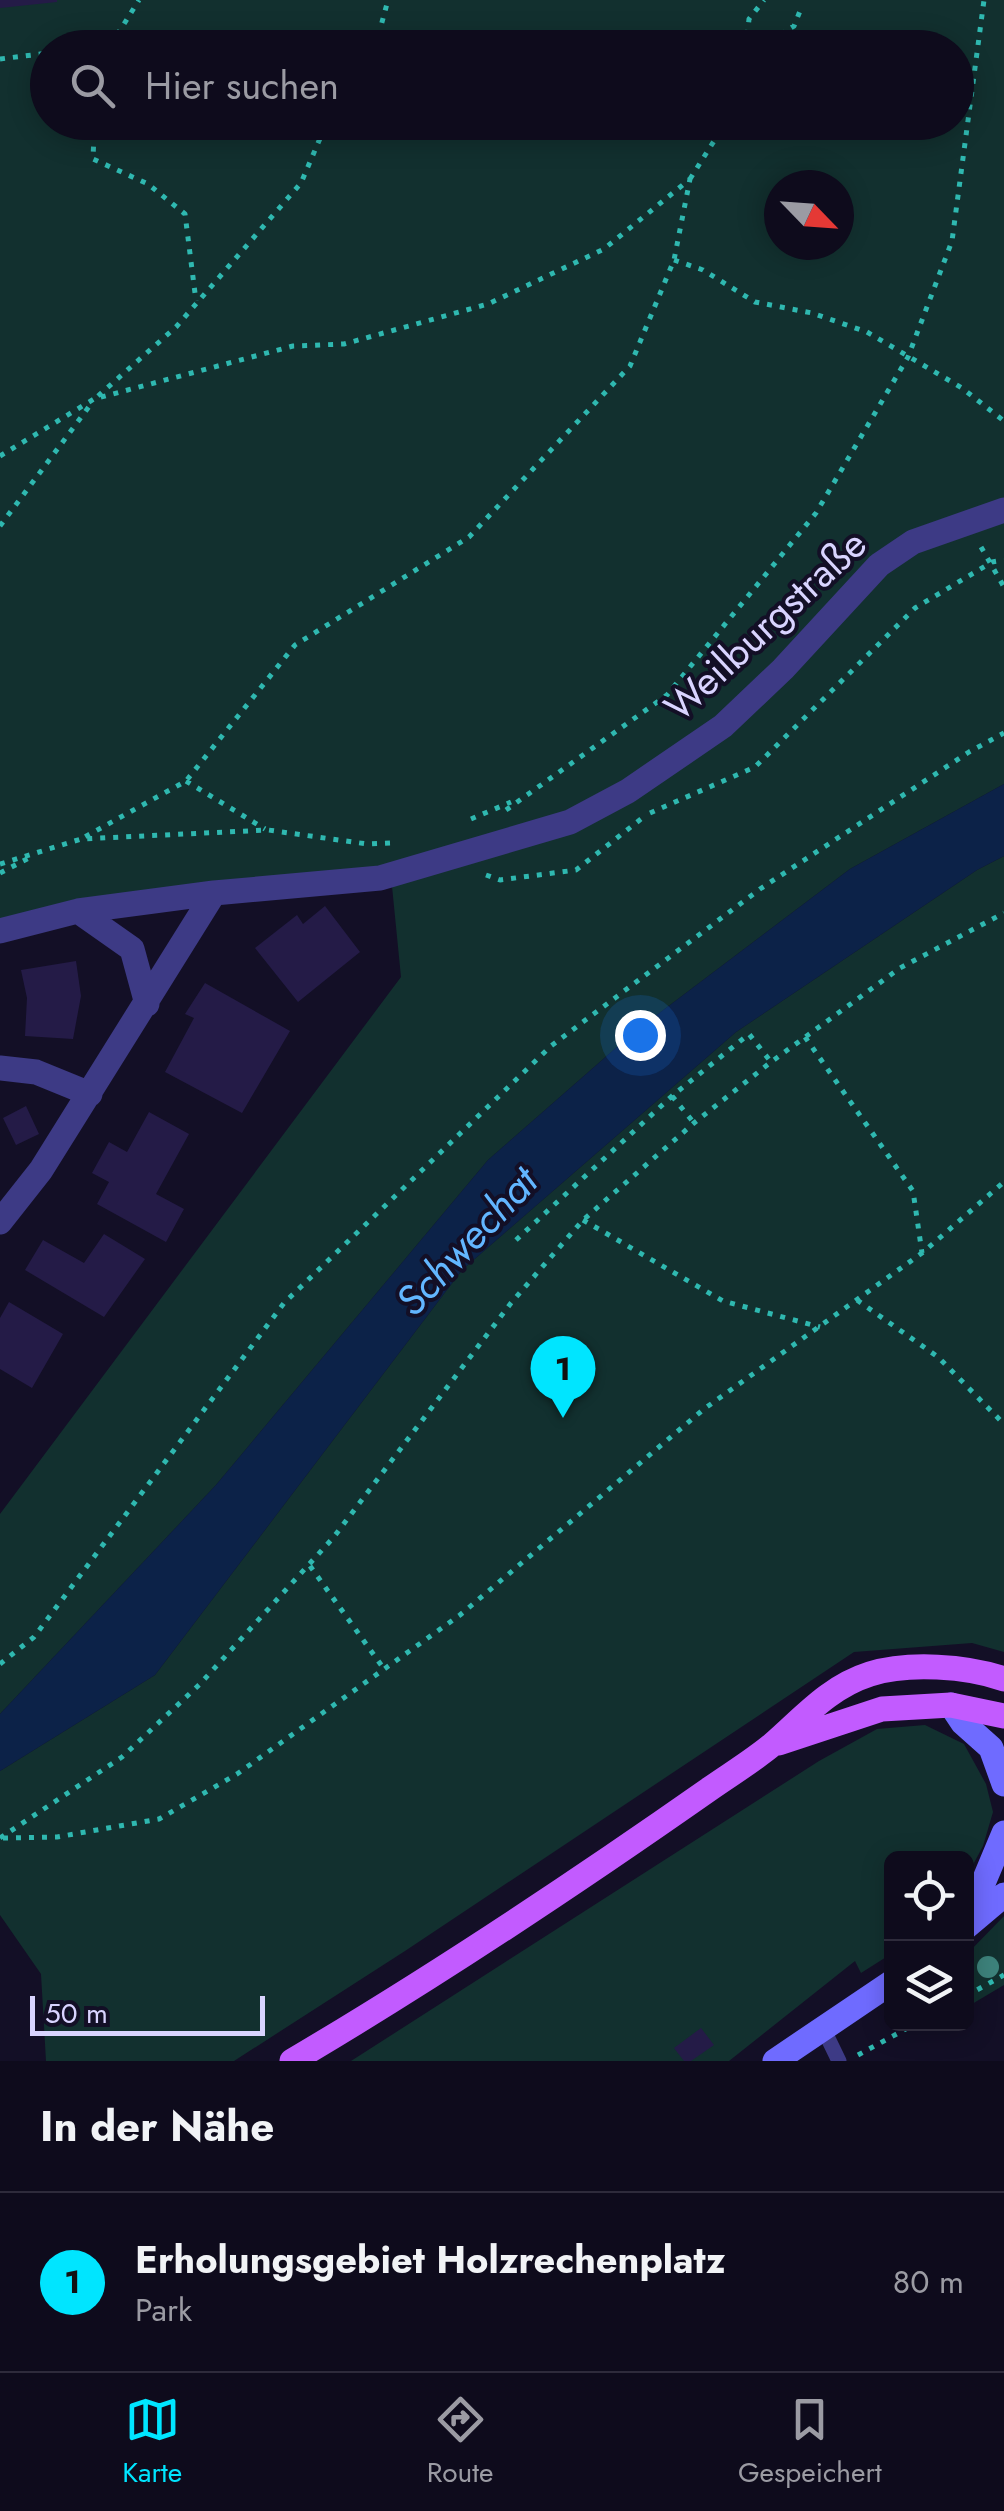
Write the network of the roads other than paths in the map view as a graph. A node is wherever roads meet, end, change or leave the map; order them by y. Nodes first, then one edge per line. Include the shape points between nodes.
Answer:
1 (1004, 510) edge
2 (214, 892) junction
3 (78, 911) junction
4 (0, 931) edge
5 (147, 1004) junction
6 (0, 1068) edge
7 (90, 1094) junction
8 (0, 1222) edge
9 (1004, 1680) edge
10 (951, 1705) junction
11 (1004, 1716) edge
12 (770, 1746) junction
13 (1004, 1784) edge
14 (1004, 1833) edge
15 (1004, 1895) edge
16 (974, 1897) edge
17 (974, 1920) edge
18 (884, 1987) edge
19 (822, 2026) junction
20 (292, 2061) edge
21 (775, 2061) edge
22 (838, 2061) edge

1 - 2 street, Weilburgstraße via 912,542 879,565 722,726 570,822 380,878
2 - 3 street, Weilburgstraße
2 - 5 street
3 - 4 street, Weilburgstraße
3 - 5 street via 132,950
5 - 7 street
6 - 7 street via 36,1072
7 - 8 street
9 - 12 main road via 935,1666 872,1673 828,1693
10 - 11 main road
10 - 12 main road via 882,1709
10 - 13 street via 991,1748
12 - 20 main road via 503,1932
14 - 16 street
15 - 17 street
18 - 19 street
19 - 21 street
19 - 22 lane

